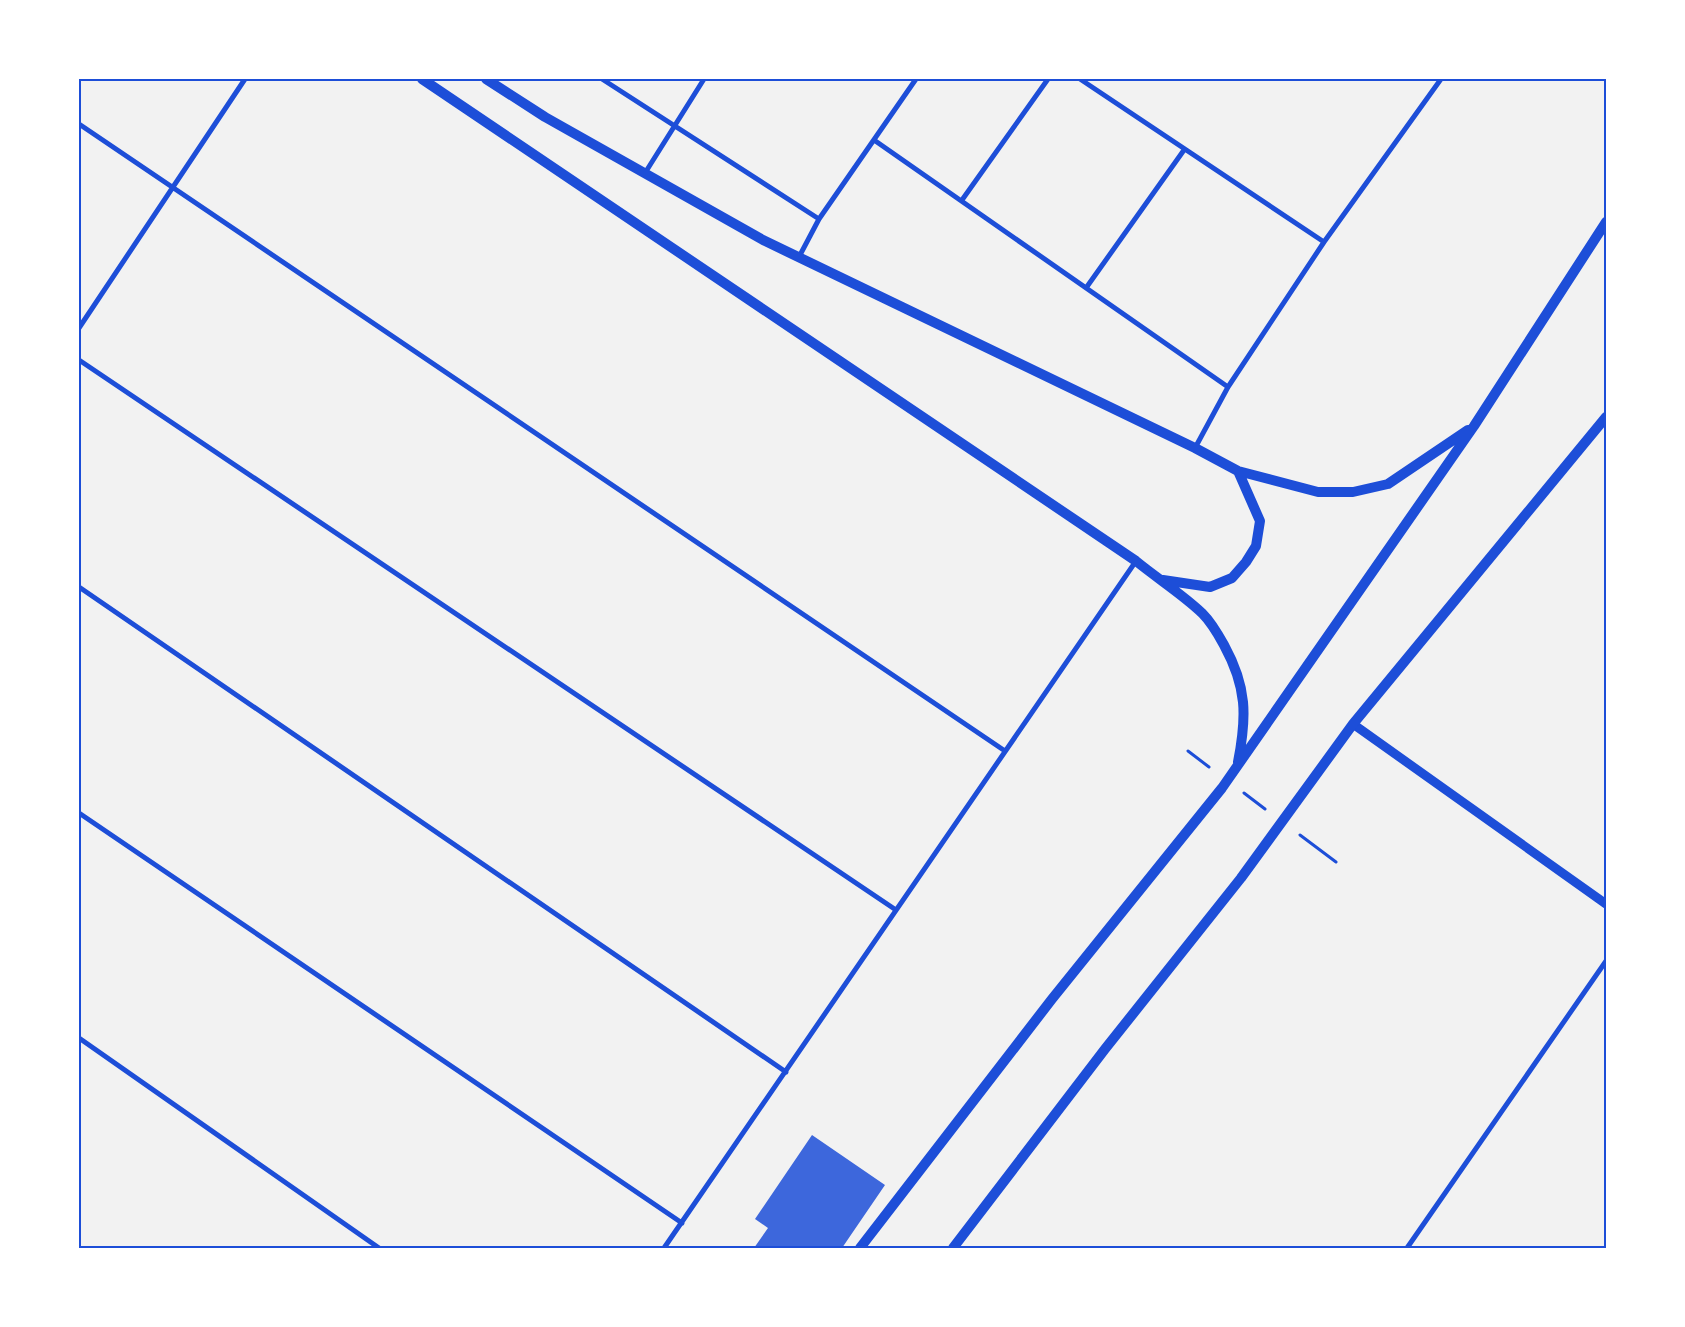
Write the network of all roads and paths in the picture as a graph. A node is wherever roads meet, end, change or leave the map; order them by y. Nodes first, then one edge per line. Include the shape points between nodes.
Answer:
1 (245, 79) edge
2 (422, 79) edge
3 (486, 79) edge
4 (602, 79) edge
5 (704, 79) edge
6 (916, 79) edge
7 (1048, 79) edge
8 (1080, 79) edge
9 (1441, 79) edge
10 (79, 124) edge
11 (674, 126) junction
12 (874, 140) junction
13 (1184, 150) junction
14 (644, 174) junction
15 (173, 188) junction
16 (962, 200) junction
17 (819, 219) junction
18 (1606, 222) edge
19 (1324, 242) junction
20 (798, 257) junction
21 (1086, 288) junction
22 (79, 328) edge
23 (79, 360) edge
24 (1228, 387) junction
25 (1606, 417) edge
26 (1474, 426) junction
27 (1195, 448) junction
28 (1238, 471) junction
29 (1136, 561) junction
30 (1160, 580) junction
31 (79, 587) edge
32 (1353, 724) junction
33 (1006, 750) junction
34 (1188, 751) dead end
35 (1237, 766) junction
36 (1211, 768) dead end
37 (1242, 792) dead end
38 (1266, 809) dead end
39 (79, 814) edge
40 (1297, 833) dead end
41 (1336, 862) dead end
42 (1606, 904) edge
43 (896, 910) junction
44 (1606, 962) edge
45 (79, 1038) edge
46 (786, 1072) junction
47 (682, 1223) junction
48 (378, 1248) edge
49 (664, 1248) edge
50 (860, 1248) edge
51 (953, 1248) edge
52 (1407, 1248) edge

1 - 15 street
2 - 29 main road
3 - 14 main road
4 - 11 street
5 - 11 street
6 - 12 street
7 - 16 street
8 - 13 street
9 - 19 street
10 - 15 street
11 - 14 street
11 - 17 street
12 - 16 street
12 - 17 street
13 - 19 street
13 - 21 street
14 - 20 main road
15 - 22 street
15 - 33 street
16 - 21 street
17 - 20 street
18 - 26 main road
19 - 24 street
20 - 27 main road
21 - 24 street
23 - 43 street
24 - 27 street
25 - 32 main road
26 - 28 main road via 1388,484 1353,492 1318,492
26 - 35 main road
27 - 28 main road
28 - 30 main road via 1260,521 1256,546 1246,562 1232,578 1210,587
29 - 30 main road
29 - 33 street
30 - 35 main road via 1204,615 1231,658 1241,682 1244,710
31 - 46 street
32 - 42 street
32 - 51 main road via 1241,878
33 - 43 street
34 - 36 path
35 - 50 main road
37 - 38 path
39 - 47 street
40 - 41 path
43 - 46 street
44 - 52 street
45 - 48 street
46 - 47 street
47 - 49 street

